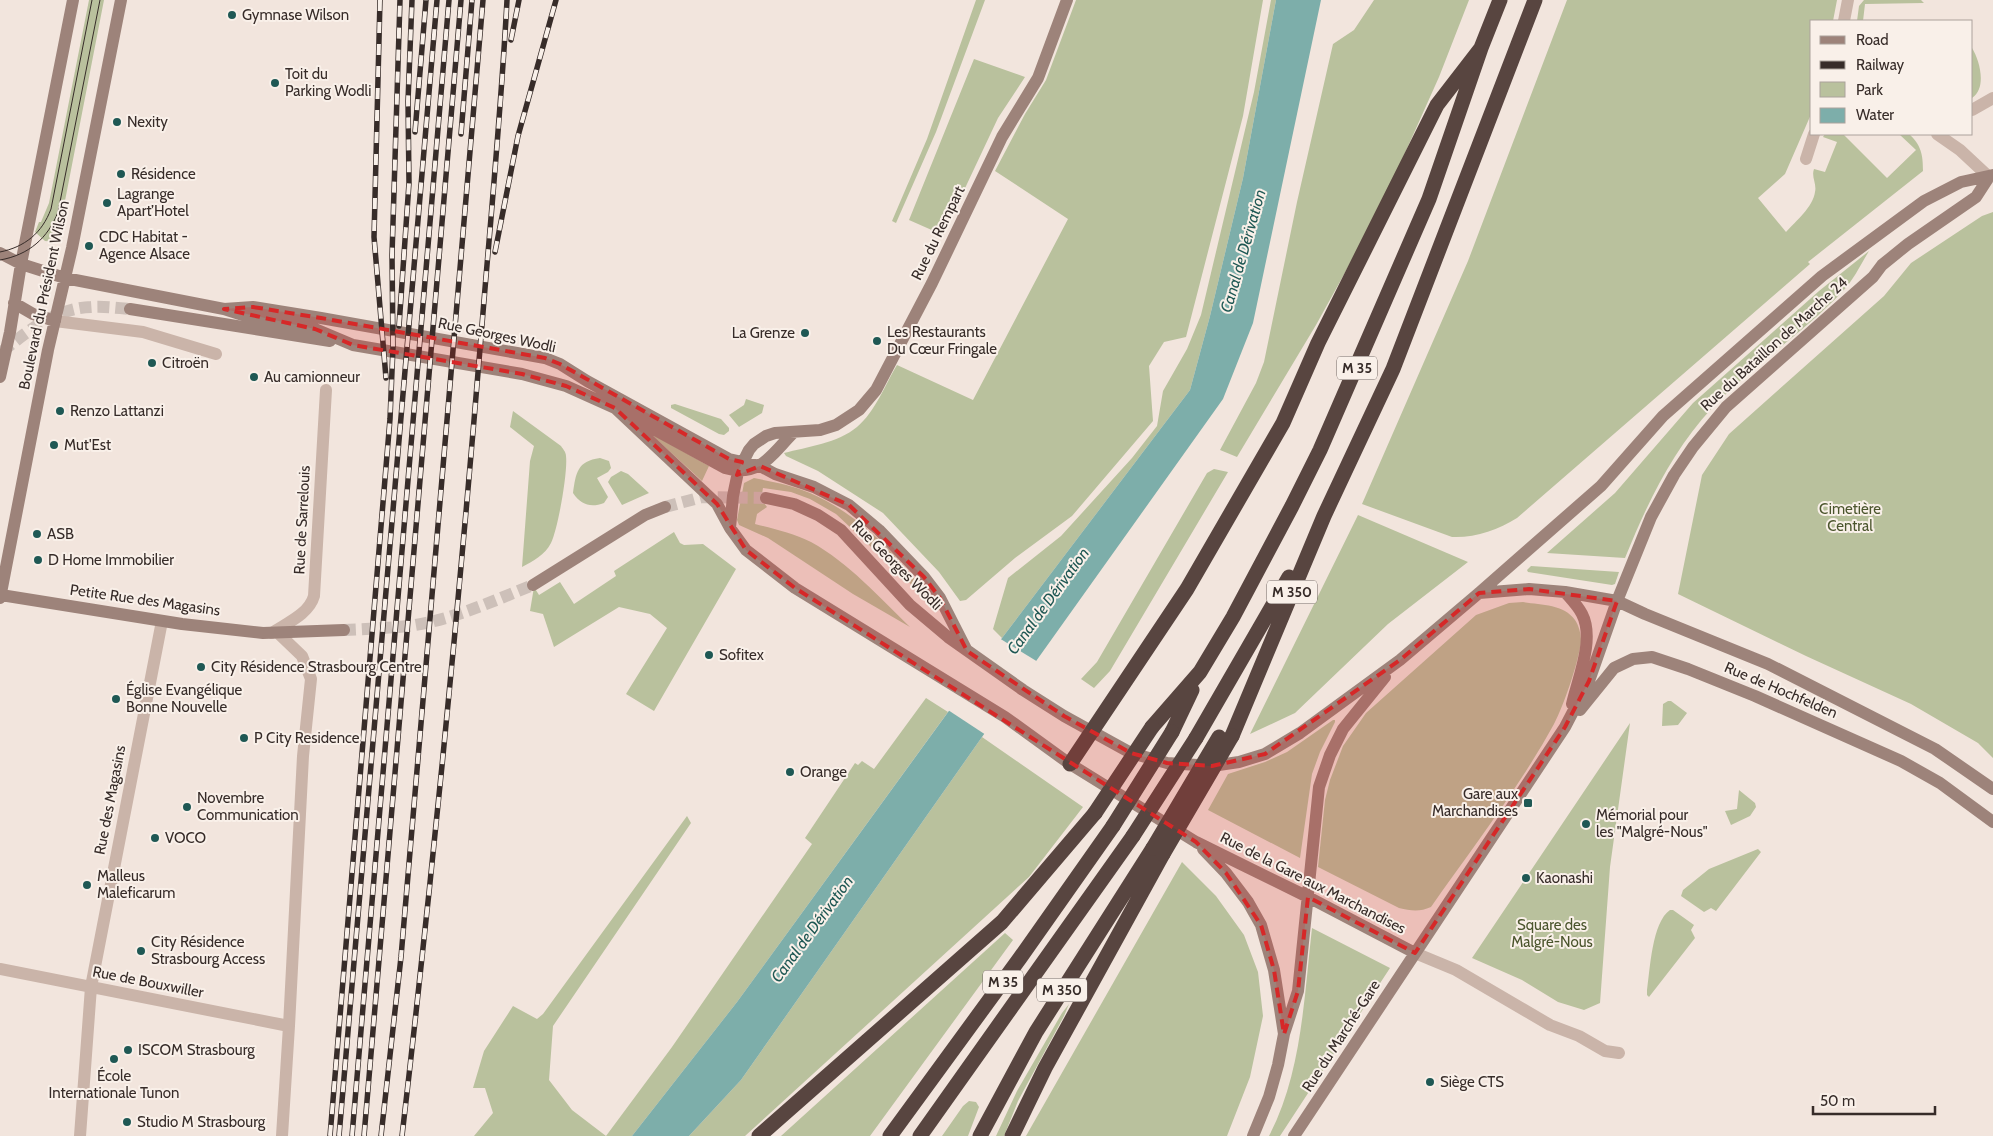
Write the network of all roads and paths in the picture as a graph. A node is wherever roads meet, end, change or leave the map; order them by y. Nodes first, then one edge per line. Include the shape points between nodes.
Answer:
1 (73, 0) edge
2 (121, 0) edge
3 (1067, 0) edge
4 (1500, 0) edge
5 (1535, 0) edge
6 (1848, 0) edge
7 (1844, 20) edge
8 (1482, 48) junction
9 (1993, 98) edge
10 (1973, 109) edge
11 (1814, 135) edge
12 (1938, 135) edge
13 (1806, 159) dead end
14 (1992, 178) edge
15 (0, 253) edge
16 (21, 264) junction
17 (65, 278) junction
18 (14, 303) junction
19 (130, 309) tunnel mouth
20 (224, 309) junction
21 (55, 321) junction
22 (353, 345) junction
23 (216, 354) dead end
24 (0, 377) edge
25 (326, 390) dead end
26 (614, 408) junction
27 (793, 433) junction
28 (760, 466) junction
29 (740, 467) junction
30 (766, 498) tunnel mouth
31 (665, 507) tunnel mouth
32 (1324, 516) junction
33 (730, 528) junction
34 (533, 585) tunnel mouth
35 (1565, 592) junction
36 (1479, 594) junction
37 (0, 596) edge
38 (1618, 601) junction
39 (162, 621) junction
40 (344, 630) tunnel mouth
41 (278, 632) junction
42 (967, 651) junction
43 (1400, 660) junction
44 (1200, 672) junction
45 (1566, 726) junction
46 (1093, 732) junction
47 (1070, 764) junction
48 (1993, 789) edge
49 (1993, 822) edge
50 (1196, 842) junction
51 (1158, 851) junction
52 (1308, 897) junction
53 (1415, 954) junction
54 (0, 969) edge
55 (91, 987) junction
56 (289, 1026) junction
57 (1284, 1034) junction
58 (1619, 1054) dead end
59 (80, 1136) edge
60 (282, 1136) edge
61 (759, 1136) edge
62 (890, 1136) edge
63 (920, 1136) edge
64 (980, 1136) edge
65 (1012, 1136) edge
66 (1253, 1136) edge
67 (1294, 1136) edge

1 - 16 main road, Boulevard du Président Wilson
2 - 17 main road, Boulevard du Président Wilson
3 - 27 main road, Rue du Rempart via 1038,78 1002,137 876,390 860,410 836,425
4 - 8 highway, M 35
5 - 32 highway, M 35 via 1393,369
6 - 7 street
8 - 44 highway, M 35 via 1429,199 1320,450 1233,617
8 - 46 highway via 1437,105 1318,343 1283,423 1187,588
9 - 10 street
11 - 13 street
12 - 14 street
14 - 36 main road via 1961,182 1924,201 1822,276 1662,416 1601,486
14 - 38 main road, Rue du Bataillon de Marche 24 via 1976,197 1882,265 1873,277 1713,421 1674,475 1655,509
15 - 16 main road
16 - 17 main road
16 - 18 main road, Boulevard du Président Wilson
17 - 20 main road
17 - 21 main road, Boulevard du Président Wilson
18 - 21 main road via 32,314
18 - 24 main road, Boulevard du Président Wilson
19 - 22 main road
20 - 22 main road via 315,329
20 - 29 main road, Rue Georges Wodli via 253,307 545,358
21 - 23 street via 143,332
21 - 37 main road, Boulevard du Président Wilson
22 - 26 main road via 522,374 566,386
25 - 41 street, Rue de Sarrelouis via 314,596 309,607
26 - 29 main road via 725,468
26 - 33 main road via 717,504
27 - 28 main road
27 - 29 main road, Rue du Rempart via 766,436 754,444
28 - 29 main road
28 - 42 main road, Rue Georges Wodli via 849,505 879,530 932,586
29 - 33 main road
30 - 42 main road, Rue Georges Wodli via 794,504 841,530 910,605
31 - 34 main road via 645,515
32 - 51 highway, M 350, bridge via 1260,668 1225,736
32 - 63 highway, M 35, bridge via 1196,738 1132,836
33 - 47 main road, Rue de la Gare aux Marchandises via 746,550 795,588 1005,717
35 - 36 main road, Rue de Hochfelden via 1529,589
35 - 38 main road, Rue de Hochfelden
35 - 45 main road via 1582,614 1588,641
36 - 43 main road
37 - 39 main road, Petite Rue des Magasins
38 - 45 main road, Rue du Bataillon de Marche 24 via 1589,681
38 - 48 main road, Rue de Hochfelden via 1768,664 1935,749
39 - 41 main road, Petite Rue des Magasins
39 - 55 street, Rue des Magasins
40 - 41 main road, Petite Rue des Magasins
41 - 56 street via 302,656 311,679 306,710
42 - 46 main road
43 - 46 main road via 1300,733 1265,754 1239,762 1212,766 1167,763 1131,753
43 - 52 main road via 1342,729 1330,755 1319,787
44 - 61 highway, bridge via 1152,727 1094,813 1002,922
44 - 62 highway, M 35, bridge via 1172,732 1112,826
45 - 49 main road, Rue de Hochfelden via 1614,668 1633,659 1652,657 1755,696 1901,761 1940,783
45 - 53 main road, Rue du Marché-Gare
46 - 47 highway
47 - 50 main road, Rue de la Gare aux Marchandises
50 - 52 main road, Rue de la Gare aux Marchandises
50 - 57 main road via 1226,872 1261,925 1274,970
51 - 64 highway, M 350 via 1036,1032
51 - 65 highway
52 - 53 main road, Rue de la Gare aux Marchandises
52 - 57 main road via 1298,991
53 - 58 street, Rue de la Gare aux Marchandises via 1456,970 1550,1025 1605,1051
53 - 67 main road, Rue du Marché-Gare
54 - 55 street, Rue de Bouxwiller
55 - 56 street, Rue de Bouxwiller
55 - 59 street, Rue des Magasins
56 - 60 street
57 - 66 main road via 1269,1096

